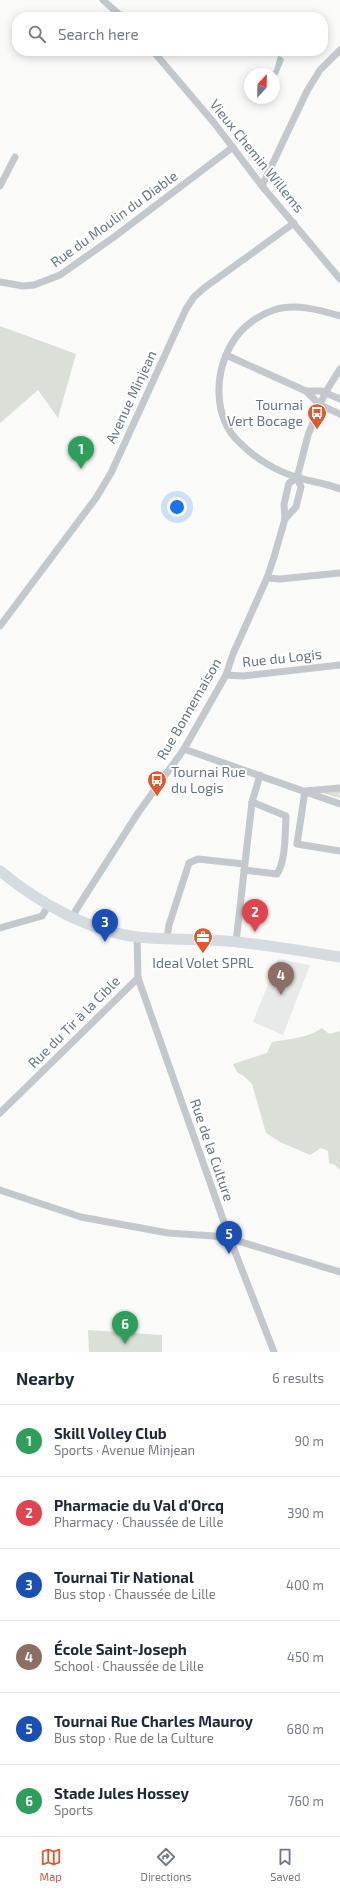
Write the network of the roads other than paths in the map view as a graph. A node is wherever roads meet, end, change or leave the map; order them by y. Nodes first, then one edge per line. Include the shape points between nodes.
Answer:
1 (103, 0) edge
2 (116, 12) edge
3 (340, 50) edge
4 (157, 56) edge
5 (233, 148) junction
6 (15, 157) dead end
7 (0, 186) edge
8 (262, 186) junction
9 (294, 223) junction
10 (340, 279) edge
11 (0, 282) edge
12 (340, 316) edge
13 (226, 356) junction
14 (340, 369) edge
15 (306, 391) junction
16 (325, 393) junction
17 (340, 399) edge
18 (320, 405) junction
19 (340, 414) edge
20 (297, 478) junction
21 (340, 489) edge
22 (285, 519) junction
23 (340, 573) edge
24 (267, 578) junction
25 (0, 626) edge
26 (340, 665) edge
27 (226, 674) junction
28 (184, 749) junction
29 (260, 775) junction
30 (340, 788) edge
31 (305, 791) junction
32 (252, 802) junction
33 (340, 804) edge
34 (340, 851) edge
35 (244, 867) junction
36 (0, 871) edge
37 (49, 905) junction
38 (73, 918) junction
39 (0, 928) edge
40 (137, 936) junction
41 (167, 938) junction
42 (236, 942) junction
43 (340, 957) edge
44 (138, 978) junction
45 (0, 1113) edge
46 (0, 1190) edge
47 (230, 1240) junction
48 (340, 1272) edge
49 (274, 1352) edge

1 - 2 street
3 - 8 street via 320,70 307,91
4 - 5 street, Vieux Chemin Willems
5 - 8 street, Vieux Chemin Willems
5 - 11 street, Rue du Moulin du Diable via 60,275 34,285
6 - 7 street
8 - 9 street, Vieux Chemin Willems
9 - 10 street, Vieux Chemin Willems
9 - 25 street, Avenue Minjean via 194,297 186,309 111,473
12 - 13 street via 312,308 276,309 245,327 234,339
13 - 15 street
13 - 20 street via 219,377 219,394 228,428 238,442 252,454 283,473
14 - 16 street, Rue Bonnemaison
15 - 16 street
15 - 18 street
16 - 17 street
16 - 18 street, Rue Bonnemaison
18 - 19 street
18 - 20 street, Rue Bonnemaison via 308,435
20 - 21 street
20 - 22 street, Rue Bonnemaison via 289,483 284,504
20 - 22 street, Rue Bonnemaison via 301,487 296,507
22 - 24 street, Rue Bonnemaison
23 - 24 street
24 - 27 street, Rue Bonnemaison
26 - 27 street, Rue du Logis via 243,676
27 - 28 street, Rue Bonnemaison
28 - 29 street
28 - 38 street, Rue Bonnemaison via 138,813
29 - 31 street
29 - 32 street
30 - 31 street
31 - 33 street
31 - 34 street via 297,844
32 - 35 street
32 - 35 street via 286,816 285,836 277,874
35 - 41 street via 191,860
35 - 42 street
36 - 37 main road
37 - 38 main road
37 - 39 street via 42,916
38 - 40 main road via 101,929
40 - 41 main road
40 - 44 street, Rue du Tir à la Cible
41 - 42 main road
42 - 43 main road
44 - 45 street, Rue du Tir à la Cible
44 - 47 street, Rue de la Culture
46 - 47 street via 81,1217 168,1233 214,1236
47 - 48 street
47 - 49 street, Rue de la Culture

